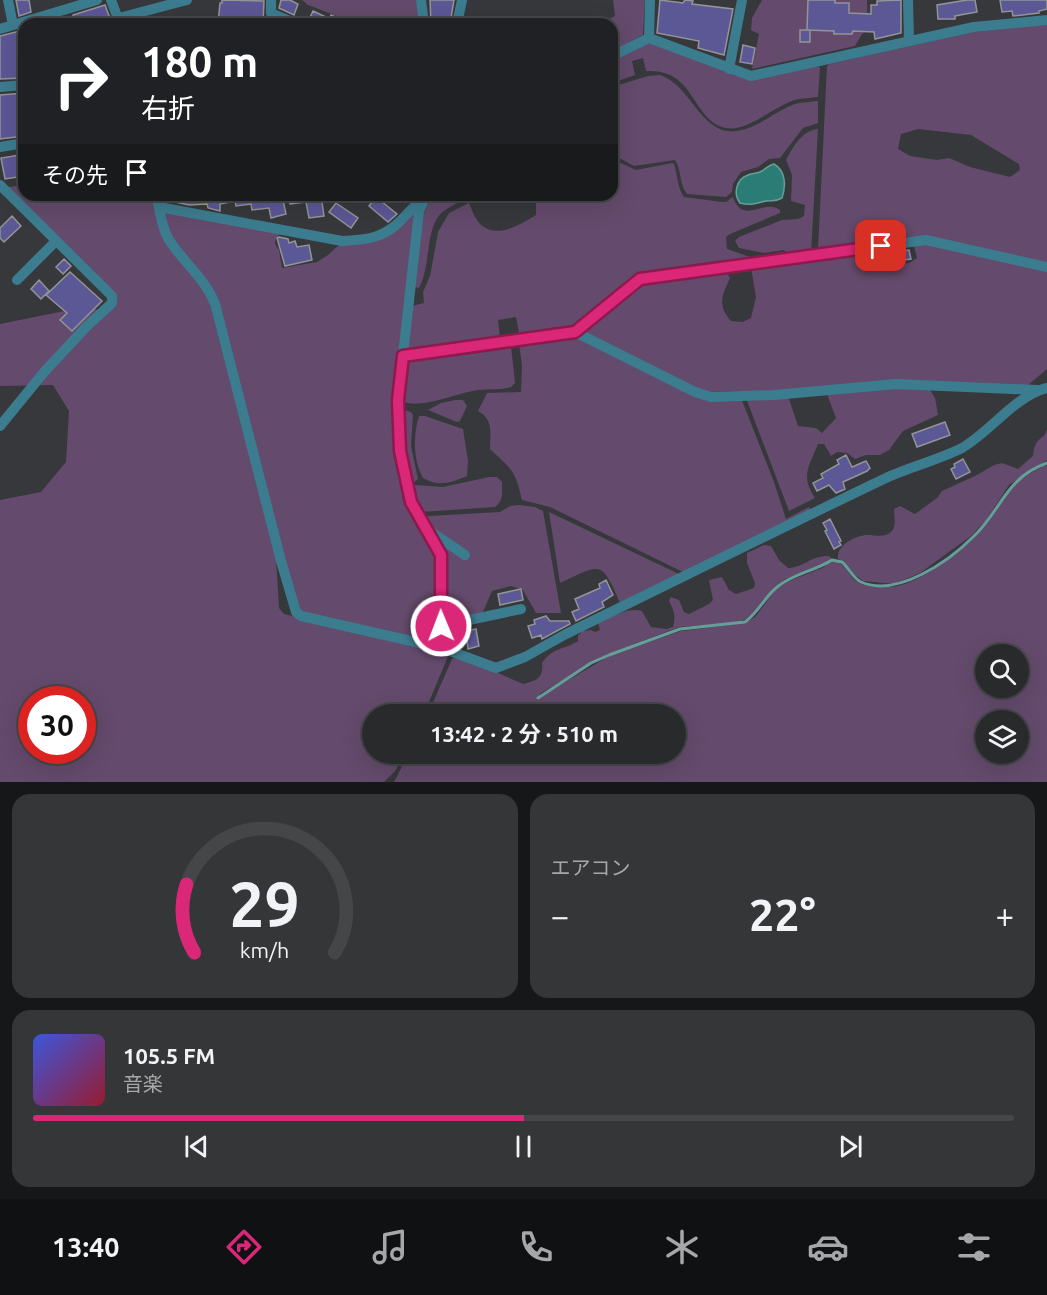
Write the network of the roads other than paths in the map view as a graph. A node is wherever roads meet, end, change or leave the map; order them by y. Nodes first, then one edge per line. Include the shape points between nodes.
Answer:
1 (8, 0) edge
2 (97, 0) edge
3 (111, 0) edge
4 (187, 0) edge
5 (271, 0) edge
6 (421, 0) edge
7 (462, 0) edge
8 (650, 0) edge
9 (742, 0) edge
10 (908, 0) edge
11 (37, 18) edge
12 (118, 18) edge
13 (129, 18) edge
14 (271, 18) edge
15 (423, 18) edge
16 (458, 18) edge
17 (1047, 20) edge
18 (18, 24) edge
19 (13, 25) junction
20 (0, 29) edge
21 (649, 38) junction
22 (909, 41) junction
23 (618, 53) edge
24 (729, 69) junction
25 (18, 86) edge
26 (0, 87) edge
27 (18, 144) edge
28 (0, 147) edge
29 (0, 185) edge
30 (158, 201) edge
31 (420, 201) edge
32 (424, 201) edge
33 (159, 207) junction
34 (56, 241) junction
35 (1047, 267) edge
36 (17, 280) dead end
37 (575, 332) junction
38 (403, 356) junction
39 (1042, 389) edge
40 (0, 426) edge
41 (426, 529) junction
42 (465, 555) dead end
43 (521, 609) dead end
44 (441, 626) junction
45 (442, 648) junction

1 - 19 street
2 - 11 street
3 - 12 street
4 - 13 street
5 - 14 street
6 - 15 street
7 - 16 street
8 - 21 street
9 - 24 street
10 - 22 street
17 - 22 street via 974,27
18 - 19 street
19 - 20 street
21 - 23 street
21 - 24 street
22 - 24 street via 752,76
25 - 26 street
27 - 28 street
29 - 34 street
30 - 33 street
31 - 33 street via 386,232 364,240 342,241
32 - 38 street via 419,212
33 - 45 street via 169,240 202,280 215,304 296,612
34 - 36 street
34 - 40 street via 112,296 112,303 45,371
35 - 37 street via 926,240 640,279
37 - 38 street
37 - 39 street via 711,397 896,384
38 - 41 street via 398,400 400,451 411,502
39 - 45 street via 972,442 889,477 525,657 496,668
41 - 42 street
41 - 44 street via 441,555
43 - 44 street
44 - 45 street

